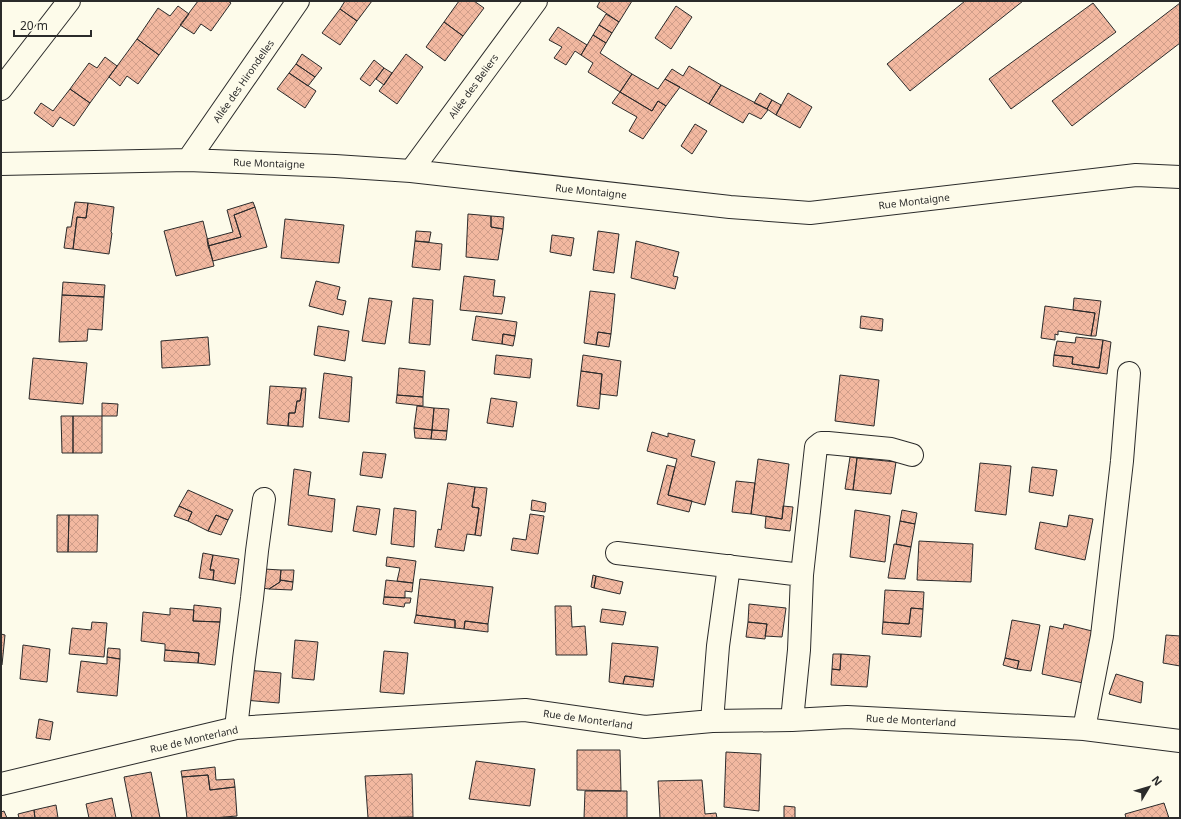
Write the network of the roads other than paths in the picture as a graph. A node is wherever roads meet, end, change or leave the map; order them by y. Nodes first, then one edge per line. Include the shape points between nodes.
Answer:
1 (69, 1) edge
2 (298, 1) edge
3 (536, 1) edge
4 (1, 89) edge
5 (188, 160) junction
6 (1, 164) edge
7 (411, 171) junction
8 (1180, 177) edge
9 (1129, 373) dead end
10 (912, 455) dead end
11 (264, 499) dead end
12 (617, 553) dead end
13 (729, 566) junction
14 (802, 575) junction
15 (792, 720) junction
16 (712, 721) junction
17 (236, 728) junction
18 (1084, 729) junction
19 (1180, 741) edge
20 (1, 784) edge

1 - 4 street
2 - 5 street, Allée des Hirondelles
3 - 7 street, Allée des Beliers
5 - 6 street, Rue Montaigne
5 - 7 street, Rue Montaigne
7 - 8 street, Rue Montaigne via 730,207 810,213 1136,175
9 - 18 street via 1122,461 1102,636
10 - 14 street via 891,449 828,443 821,443 816,447
11 - 17 street
12 - 13 street
13 - 14 street
13 - 16 street via 718,646
14 - 15 street via 799,650
15 - 16 street, Rue de Monterland
15 - 18 street, Rue de Monterland via 847,717
16 - 17 street, Rue de Monterland via 645,727 525,710
17 - 20 street, Rue de Monterland
18 - 19 street, Rue de Monterland

